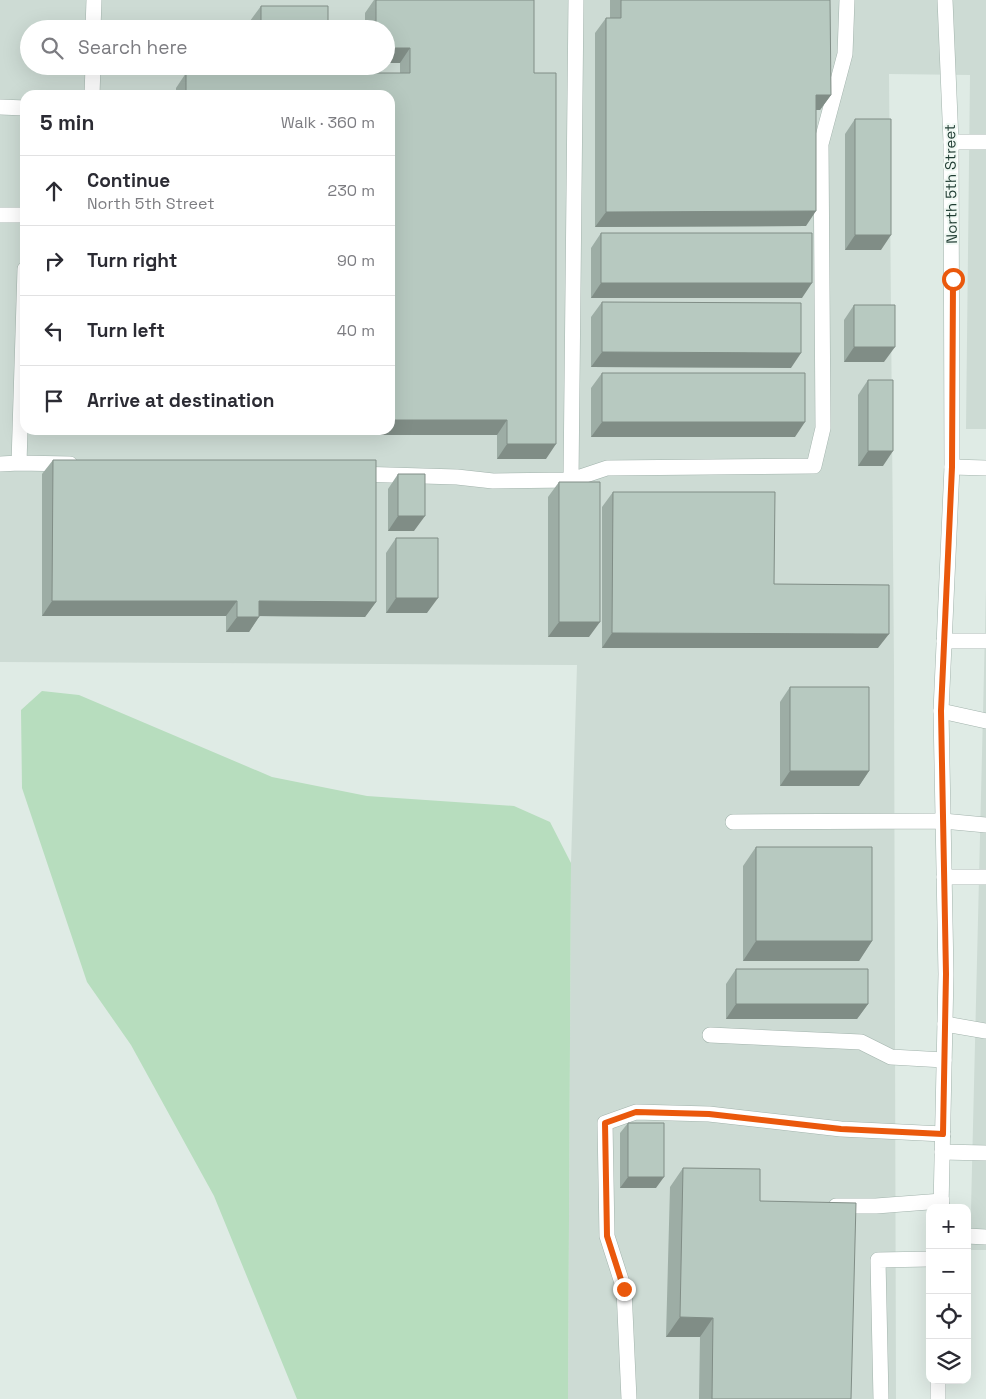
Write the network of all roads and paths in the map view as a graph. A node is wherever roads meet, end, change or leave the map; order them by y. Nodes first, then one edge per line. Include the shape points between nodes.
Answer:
1 (94, 0) edge
2 (576, 0) edge
3 (847, 0) edge
4 (945, 0) edge
5 (93, 20) edge
6 (92, 75) edge
7 (92, 90) edge
8 (0, 107) edge
9 (20, 108) edge
10 (951, 142) junction
11 (986, 142) edge
12 (0, 215) edge
13 (20, 215) edge
14 (20, 431) edge
15 (19, 463) junction
16 (0, 464) edge
17 (83, 465) edge
18 (952, 467) junction
19 (986, 468) edge
20 (339, 473) edge
21 (571, 480) junction
22 (944, 640) junction
23 (986, 641) edge
24 (941, 711) junction
25 (986, 721) edge
26 (943, 821) junction
27 (733, 822) dead end
28 (986, 825) edge
29 (944, 877) junction
30 (986, 877) edge
31 (945, 1024) junction
32 (986, 1031) edge
33 (710, 1035) dead end
34 (944, 1060) junction
35 (943, 1134) junction
36 (942, 1152) junction
37 (986, 1153) edge
38 (941, 1204) edge
39 (926, 1205) edge
40 (821, 1206) edge
41 (971, 1236) edge
42 (986, 1236) edge
43 (926, 1259) edge
44 (938, 1384) edge
45 (629, 1399) edge
46 (881, 1399) edge
47 (938, 1399) edge

1 - 5 street
2 - 21 street
3 - 21 street via 845,54 821,144 823,428 814,466 607,468
4 - 10 street, North 5th Street
6 - 7 street
8 - 9 street
10 - 11 street
10 - 18 street, North 5th Street
12 - 13 street
14 - 15 street
15 - 16 street
15 - 17 street
18 - 19 street
18 - 22 street, North 5th Street
20 - 21 street via 493,481
22 - 23 street
22 - 24 street, North 5th Street
24 - 25 street
24 - 26 street, North 5th Street
26 - 27 street
26 - 28 street
26 - 29 street, North 5th Street
29 - 30 street
29 - 31 street, North 5th Street
31 - 32 street
31 - 34 street, North 5th Street
33 - 34 street via 861,1042 891,1057
34 - 35 street, North 5th Street
35 - 36 street, North 5th Street
35 - 45 street via 841,1129 709,1114 636,1112 605,1123 607,1236 624,1289
36 - 37 street
36 - 38 street, North 5th Street
39 - 40 street
41 - 42 street
43 - 46 street via 878,1260
44 - 47 street

